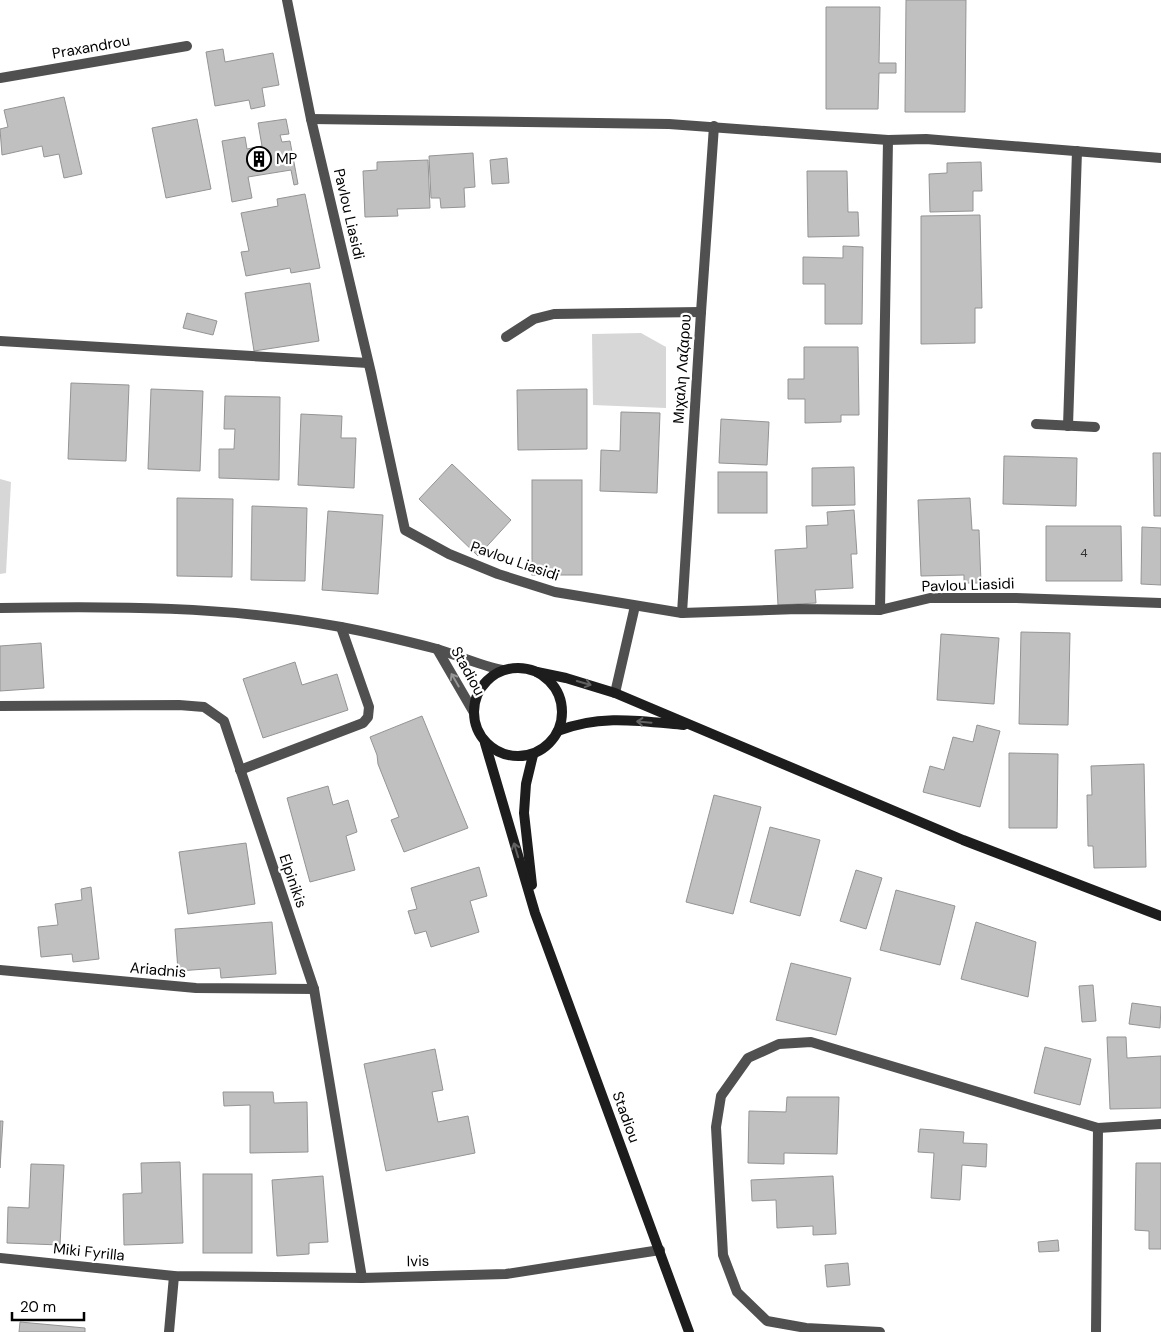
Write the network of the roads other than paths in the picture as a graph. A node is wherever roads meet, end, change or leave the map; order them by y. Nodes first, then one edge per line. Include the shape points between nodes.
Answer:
1 (287, 0) edge
2 (186, 46) dead end
3 (0, 78) edge
4 (311, 119) junction
5 (714, 126) junction
6 (888, 140) junction
7 (1077, 151) junction
8 (1161, 158) edge
9 (701, 312) junction
10 (506, 337) dead end
11 (0, 341) edge
12 (368, 363) junction
13 (1036, 424) dead end
14 (1068, 426) junction
15 (1095, 426) dead end
16 (1161, 604) edge
17 (635, 606) junction
18 (0, 608) edge
19 (880, 610) junction
20 (682, 613) junction
21 (342, 627) junction
22 (436, 649) junction
23 (502, 670) junction
24 (536, 672) junction
25 (614, 693) junction
26 (0, 706) edge
27 (473, 711) junction
28 (692, 726) junction
29 (558, 731) junction
30 (485, 743) junction
31 (533, 755) junction
32 (240, 770) junction
33 (536, 913) junction
34 (1161, 916) edge
35 (0, 970) edge
36 (314, 989) junction
37 (1161, 1124) edge
38 (1098, 1128) junction
39 (660, 1250) junction
40 (0, 1258) edge
41 (174, 1276) junction
42 (362, 1278) junction
43 (169, 1332) edge
44 (689, 1332) edge
45 (880, 1332) edge
46 (1096, 1332) edge

1 - 4 street, Pavlou Liasidi
2 - 3 street, Praxandrou
4 - 5 street
4 - 12 street, Pavlou Liasidi
5 - 6 street
5 - 9 street, Μιχαλη Λαζαρου
6 - 7 street
6 - 19 street
7 - 8 street
7 - 14 street
9 - 10 street via 554,314 534,319
9 - 20 street, Μιχαλη Λαζαρου
11 - 12 street
12 - 17 street, Pavlou Liasidi via 405,530 449,554 498,574 554,592
13 - 14 street
14 - 15 street
16 - 19 street, Pavlou Liasidi via 930,598
17 - 20 street, Pavlou Liasidi
17 - 25 street
18 - 21 street via 110,606 261,615
19 - 20 street, Pavlou Liasidi
21 - 22 street
21 - 32 street via 369,707 368,717 362,723
22 - 23 street, Stadiou
27 -> 22 street, Stadiou
23 - 24 street via 520,668
23 - 27 street via 487,679 477,694
24 -> 25 street
24 - 29 street via 551,682 560,697 562,714
25 - 28 street
26 - 32 street, Elpinikis via 204,707 224,721
27 - 30 street via 476,728
28 -> 29 street via 628,720 597,721
28 - 34 street via 963,840
29 - 31 street via 548,746
30 - 31 street via 499,754
33 -> 30 street, Stadiou
31 - 33 street, Stadiou via 524,813
32 - 36 street, Elpinikis
33 - 39 street, Stadiou
35 - 36 street, Ariadnis via 196,988
36 - 42 street, Elpinikis
37 - 38 street
38 - 45 street via 811,1042 779,1044 748,1058 721,1096 716,1127 723,1255 737,1292 767,1321 806,1328
38 - 46 street
39 - 42 street, Ivis via 506,1274
39 - 44 street, Stadiou
40 - 41 street, Miki Fyrilla
41 - 42 street, Ivis
41 - 43 street

